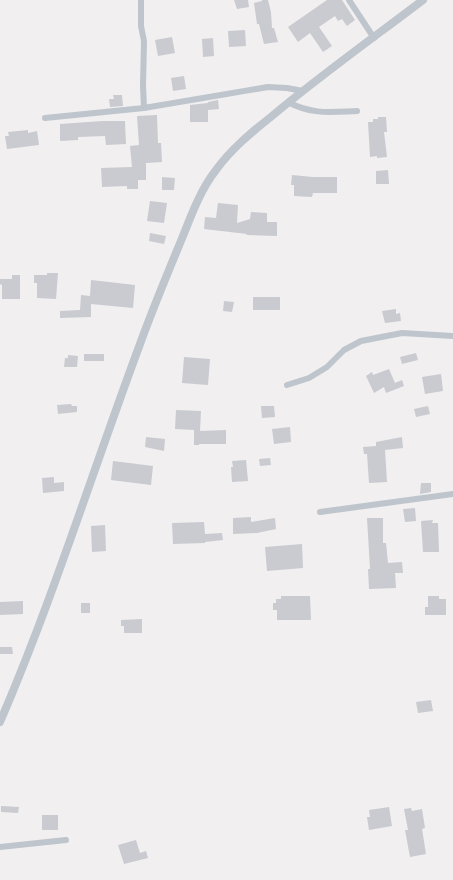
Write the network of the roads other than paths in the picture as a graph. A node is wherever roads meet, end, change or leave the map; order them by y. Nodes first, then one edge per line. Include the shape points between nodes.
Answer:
1 (141, 0) edge
2 (349, 0) edge
3 (424, 0) edge
4 (374, 38) junction
5 (303, 91) junction
6 (288, 102) junction
7 (144, 108) junction
8 (357, 111) dead end
9 (45, 118) dead end
10 (453, 336) edge
11 (287, 385) dead end
12 (453, 494) edge
13 (320, 512) dead end
14 (0, 722) edge
15 (66, 840) dead end
16 (0, 847) edge

1 - 7 street
2 - 4 street
3 - 4 street
4 - 5 street
5 - 6 street
5 - 7 street via 268,87
6 - 8 street via 312,112
6 - 14 street via 228,155 196,204 161,288 57,579
7 - 9 street
10 - 11 street via 402,333 361,341 344,350 327,367 309,378
12 - 13 street
15 - 16 street

